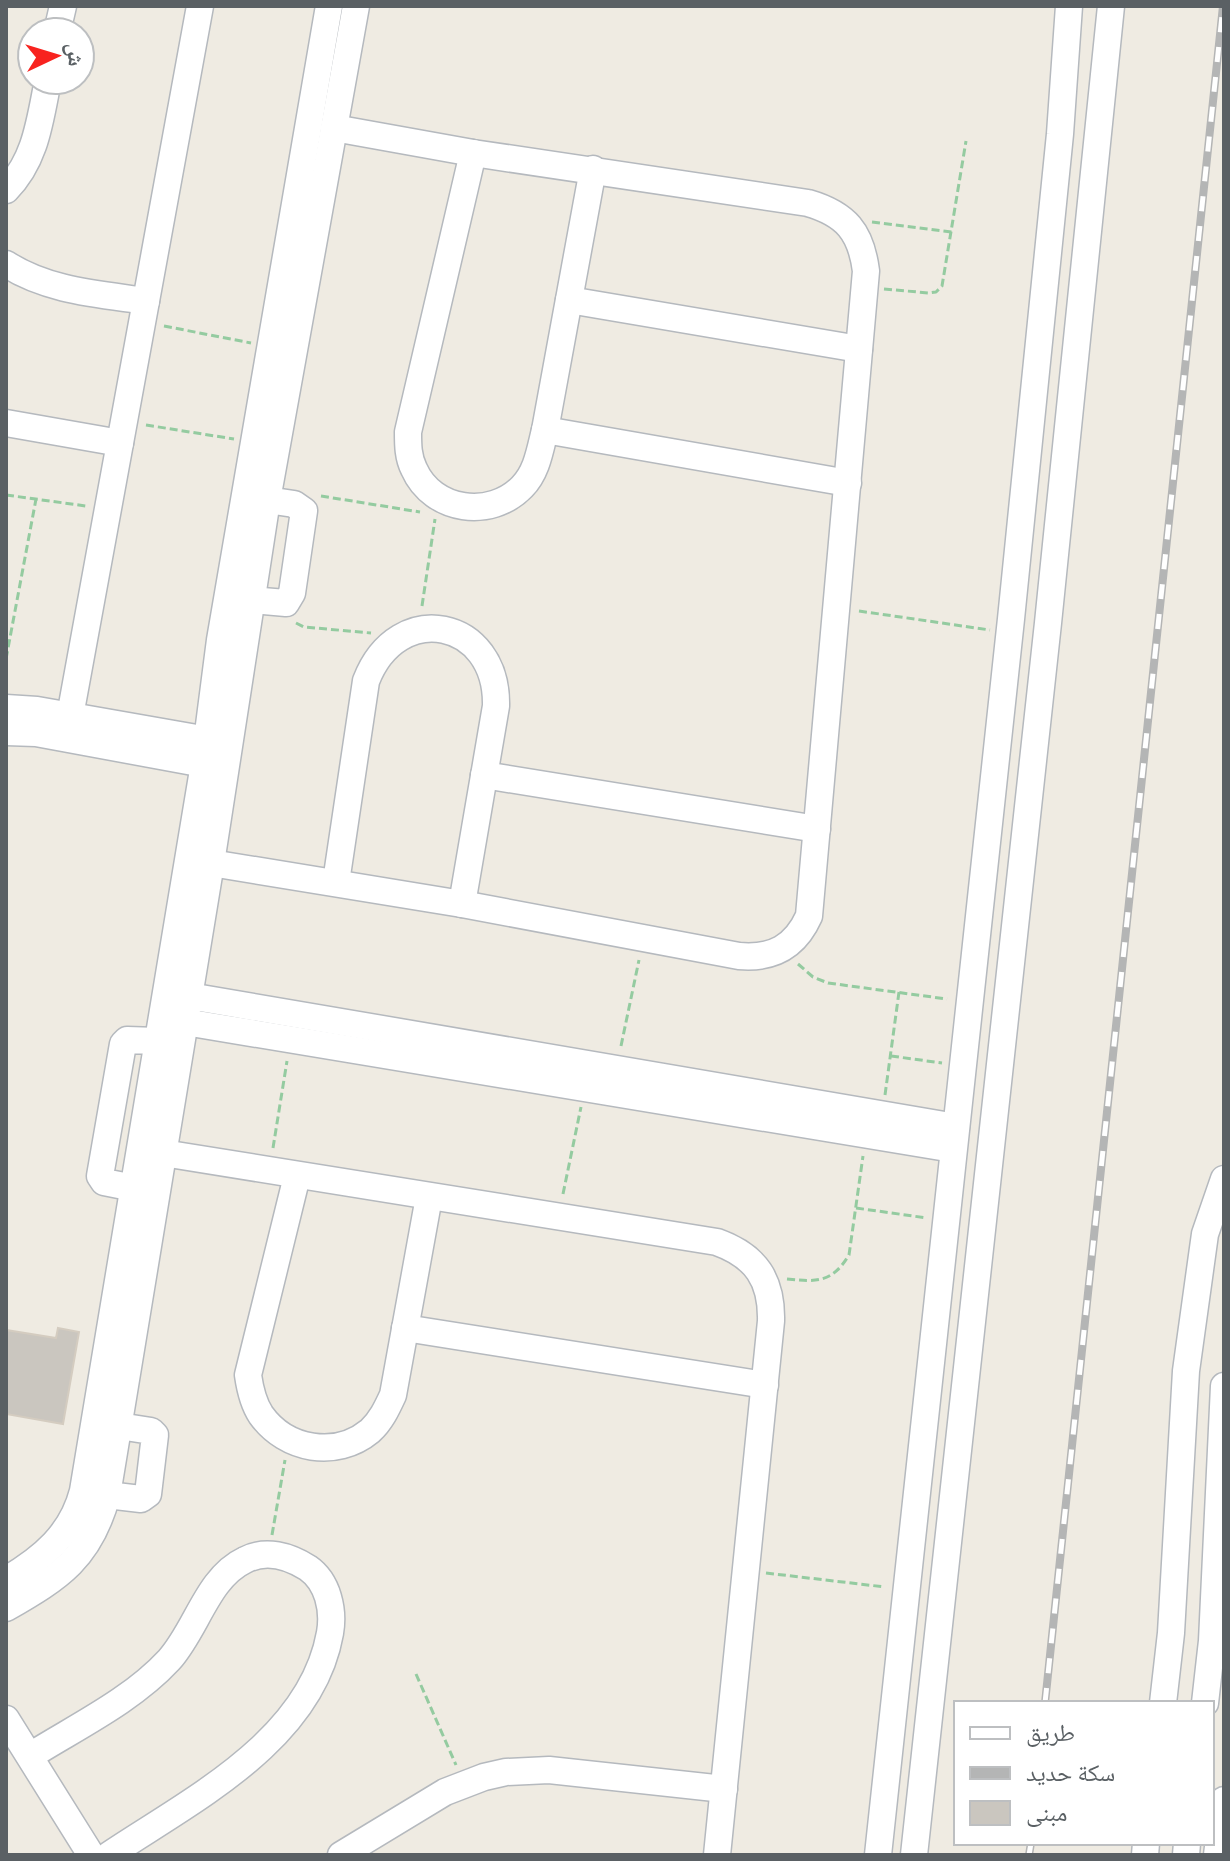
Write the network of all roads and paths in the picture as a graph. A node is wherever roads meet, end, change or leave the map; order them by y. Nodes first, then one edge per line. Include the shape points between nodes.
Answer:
1 (200, 6) edge
2 (329, 6) edge
3 (356, 6) edge
4 (1069, 6) edge
5 (1111, 6) edge
6 (45, 96) edge
7 (334, 128) junction
8 (1060, 134) junction
9 (1097, 138) junction
10 (966, 141) dead end
11 (473, 153) junction
12 (593, 169) junction
13 (6, 190) edge
14 (843, 219) junction
15 (952, 232) junction
16 (6, 264) edge
17 (864, 288) junction
18 (569, 300) junction
19 (144, 312) junction
20 (270, 347) junction
21 (859, 349) junction
22 (6, 423) edge
23 (545, 430) junction
24 (122, 432) junction
25 (253, 442) junction
26 (848, 483) junction
27 (6, 495) edge
28 (36, 499) junction
29 (267, 500) junction
30 (429, 505) junction
31 (300, 507) junction
32 (108, 509) junction
33 (251, 600) junction
34 (286, 603) junction
35 (837, 608) junction
36 (1048, 623) junction
37 (1010, 626) junction
38 (409, 633) junction
39 (8, 637) edge
40 (232, 642) junction
41 (6, 659) edge
42 (6, 708) edge
43 (70, 716) junction
44 (6, 732) edge
45 (136, 739) junction
46 (206, 752) junction
47 (484, 775) junction
48 (817, 829) junction
49 (211, 863) junction
50 (336, 882) junction
51 (462, 904) junction
52 (644, 939) junction
53 (790, 944) junction
54 (899, 992) junction
55 (189, 996) junction
56 (969, 1002) junction
57 (257, 1021) junction
58 (185, 1022) junction
59 (291, 1039) junction
60 (158, 1041) junction
61 (891, 1056) junction
62 (962, 1066) junction
63 (617, 1070) junction
64 (585, 1088) junction
65 (161, 1094) junction
66 (881, 1126) junction
67 (954, 1138) junction
68 (163, 1153) junction
69 (270, 1172) junction
70 (297, 1176) junction
71 (1224, 1179) edge
72 (134, 1188) junction
73 (429, 1197) junction
74 (856, 1208) junction
75 (558, 1217) junction
76 (946, 1220) junction
77 (764, 1277) junction
78 (405, 1328) junction
79 (765, 1385) junction
80 (1224, 1386) edge
81 (119, 1426) junction
82 (289, 1440) junction
83 (1222, 1444) edge
84 (102, 1455) junction
85 (107, 1495) junction
86 (913, 1533) junction
87 (949, 1536) junction
88 (269, 1554) junction
89 (746, 1570) junction
90 (6, 1580) edge
91 (907, 1590) junction
92 (6, 1608) edge
93 (1218, 1642) edge
94 (416, 1674) dead end
95 (1163, 1701) edge
96 (1205, 1701) edge
97 (6, 1719) edge
98 (30, 1756) junction
99 (464, 1784) junction
100 (724, 1789) junction
101 (1224, 1800) edge
102 (91, 1855) edge
103 (109, 1855) edge
104 (341, 1855) edge
105 (717, 1855) edge
106 (878, 1855) edge
107 (914, 1855) edge
108 (1217, 1855) edge

1 - 19 street
2 - 20 street
3 - 7 street
4 - 8 street
5 - 9 street
6 - 13 street via 34,145
7 - 11 street
7 - 29 street
8 - 9 street
8 - 37 street
9 - 36 street
10 - 15 path
11 - 12 street
11 - 30 street via 408,432 408,451
12 - 14 street via 808,203
12 - 18 street
14 - 15 path
14 - 17 street via 863,252
15 - 17 path via 945,280 936,292
16 - 19 street via 44,284
17 - 21 street
18 - 21 street
18 - 23 street
19 - 20 path
19 - 24 street
20 - 25 street
21 - 26 street
22 - 24 street
23 - 26 street
23 - 30 street via 534,469 510,497 474,508
24 - 25 path
24 - 32 street
25 - 40 street
26 - 35 street
27 - 28 path
28 - 32 path
28 - 39 path
29 - 31 street
29 - 33 street
30 - 31 path via 328,496 313,497
30 - 38 path
31 - 34 street via 304,518
32 - 43 street
33 - 34 street
33 - 40 street
34 - 38 path via 290,617 304,627
35 - 37 path
35 - 48 street
36 - 37 street
36 - 87 street
37 - 56 street
38 - 47 street via 455,633 470,642 492,670 496,706
38 - 50 street via 379,655 366,681
39 - 41 path
40 - 46 street
40 - 49 street
42 - 43 street
43 - 45 street
44 - 45 street
45 - 46 street
46 - 60 street
47 - 48 street
47 - 51 street
48 - 53 street via 809,916
49 - 50 street
49 - 55 street
50 - 51 street
51 - 52 street
52 - 53 street via 757,958
52 - 63 path
53 - 54 path via 792,956 813,977
54 - 56 path
54 - 61 path
55 - 57 street
55 - 58 street
56 - 62 street
57 - 58 street
57 - 59 street
57 - 63 street
58 - 65 street
59 - 64 street
59 - 69 path
60 - 65 street
60 - 72 street via 123,1044 100,1176 104,1182
61 - 62 path
61 - 66 path
62 - 67 street
63 - 66 street
64 - 66 street
64 - 75 path
65 - 68 street
65 - 72 street
66 - 67 street
66 - 74 path
67 - 76 street
68 - 69 street
68 - 81 street
69 - 70 street
70 - 73 street
70 - 82 street via 248,1375 259,1413
71 - 95 street via 1205,1234 1186,1371
72 - 84 street
73 - 75 street
73 - 78 street
74 - 76 path
74 - 77 path via 849,1255 840,1269 811,1281
75 - 77 street via 717,1242 744,1255
76 - 86 street
77 - 79 street via 772,1305
78 - 79 street
78 - 82 street via 393,1395 370,1431 330,1448
79 - 89 street
80 - 83 street
81 - 84 street
81 - 85 street via 155,1435 148,1494 141,1499
82 - 88 path
83 - 93 street
84 - 85 street
84 - 90 street via 71,1525 41,1557
85 - 92 street via 101,1519 75,1561
86 - 87 street
86 - 91 street
87 - 107 street
88 - 98 street via 229,1569 187,1636 149,1679
88 - 103 street via 294,1559 315,1573 328,1595 328,1644 310,1684 286,1722 244,1764
89 - 91 path
89 - 100 street
91 - 106 street
93 - 96 street
94 - 99 path
97 - 98 street
98 - 102 street
99 - 100 street via 506,1772 549,1770
99 - 104 street
100 - 105 street
101 - 108 street

